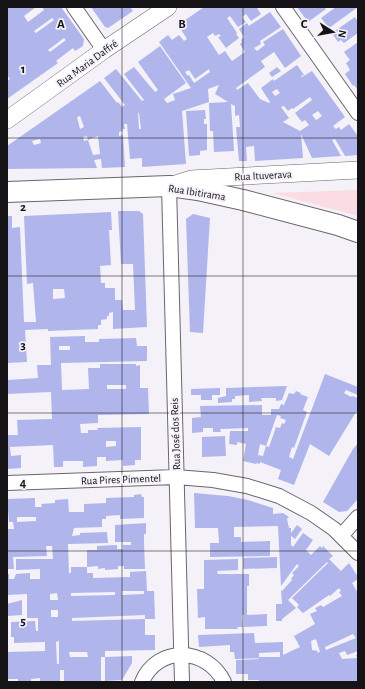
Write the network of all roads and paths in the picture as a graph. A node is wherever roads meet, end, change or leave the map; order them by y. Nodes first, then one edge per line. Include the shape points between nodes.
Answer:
1 (74, 7) edge
2 (168, 7) edge
3 (284, 7) edge
4 (104, 50) junction
5 (358, 113) edge
6 (7, 120) edge
7 (358, 170) edge
8 (168, 186) junction
9 (7, 192) edge
10 (358, 232) edge
11 (176, 477) junction
12 (7, 483) edge
13 (358, 517) edge
14 (341, 536) junction
15 (358, 553) edge
16 (181, 655) junction
17 (142, 682) edge
18 (182, 682) edge
19 (224, 682) edge

1 - 4 street
2 - 4 street, Rua Maria Daffré
3 - 5 street
4 - 6 street, Rua Maria Daffré
7 - 8 street, Rua Ituverava via 191,179
8 - 9 main road, Rua Ibitirama
8 - 10 main road, Rua Ibitirama via 243,200
8 - 11 street, Rua José dos Reis
11 - 12 street, Rua Pires Pimentel
11 - 14 street, Rua Pires Pimentel via 247,486 279,496 311,513
11 - 16 street, Rua José dos Reis
13 - 14 street
14 - 15 street, Rua Pires Pimentel
16 - 17 street via 162,659 152,667
16 - 18 street, Rua José dos Reis
16 - 19 street via 207,662

